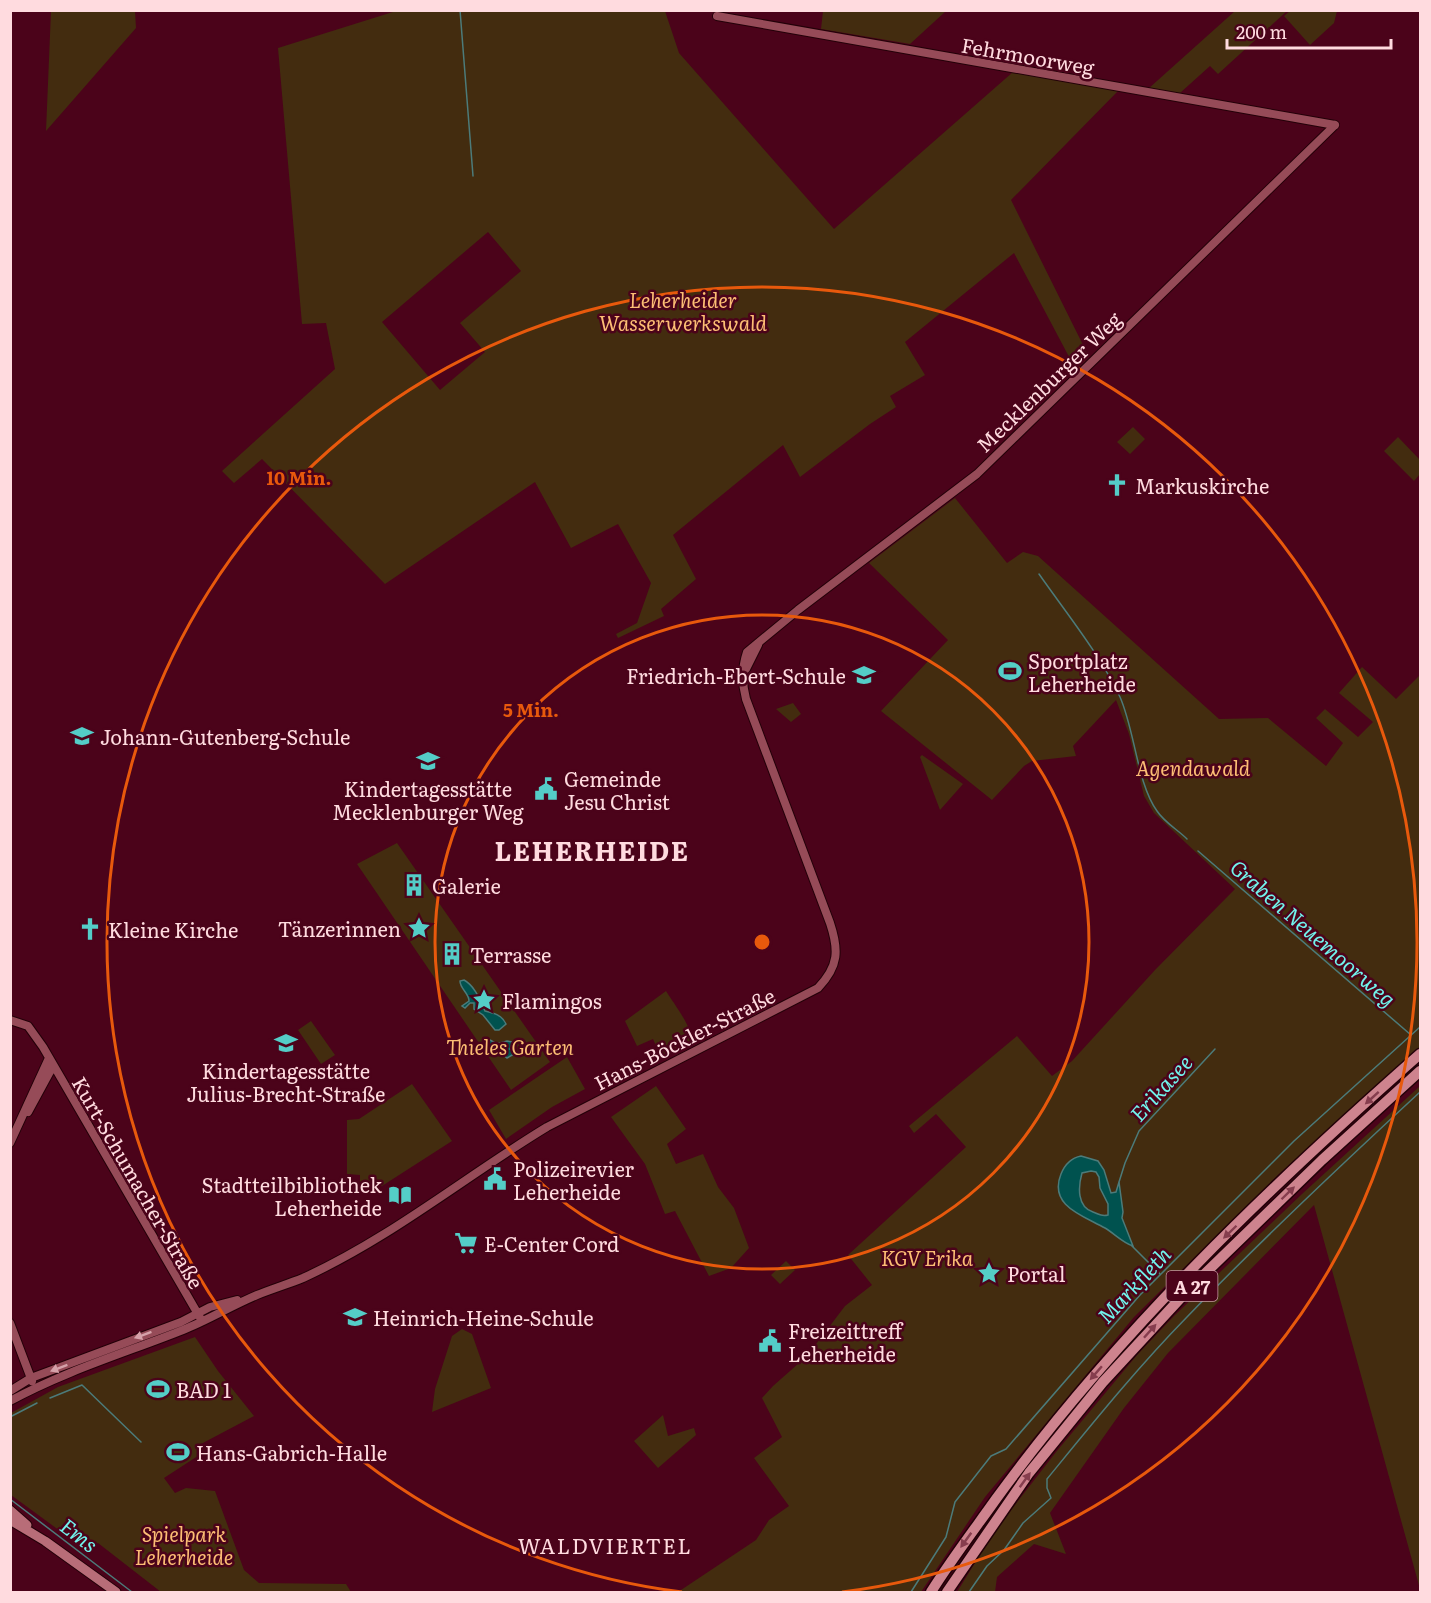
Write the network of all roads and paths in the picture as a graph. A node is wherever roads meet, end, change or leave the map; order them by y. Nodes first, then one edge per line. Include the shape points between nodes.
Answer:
1 (717, 16) dead end
2 (1335, 125) joint
3 (764, 636) junction
4 (747, 652) joint
5 (743, 676) junction
6 (10, 1020) edge
7 (1420, 1054) edge
8 (51, 1062) junction
9 (1420, 1071) edge
10 (10, 1143) edge
11 (199, 1318) junction
12 (10, 1323) edge
13 (31, 1378) junction
14 (35, 1388) junction
15 (10, 1390) edge
16 (10, 1401) edge
17 (10, 1510) edge
18 (10, 1520) edge
19 (45, 1541) junction
20 (116, 1593) edge
21 (931, 1593) edge
22 (946, 1593) edge

1 - 2 street, Fehrmoorweg
2 - 3 street, Mecklenburger Weg via 977,474
3 - 4 street, Mecklenburger Weg
3 - 5 street, Mecklenburger Weg
4 - 5 street, Hans-Böckler-Straße
5 - 11 street, Hans-Böckler-Straße via 746,699 834,934 837,950 826,979 806,995 547,1127 334,1262
6 - 8 street via 28,1026
7 -> 21 highway, A 27 via 1314,1151 1152,1310 1021,1465
8 - 10 street
8 - 11 street, Kurt-Schumacher-Straße
22 -> 9 highway, A 27 via 1029,1473 1103,1382 1188,1290
11 -> 13 street, Hans-Böckler-Straße
11 - 14 street, Hans-Böckler-Straße
12 - 13 street
13 - 14 street
13 - 15 street, Hans-Böckler-Straße
14 - 16 street, Hans-Böckler-Straße
17 - 19 main road
18 - 19 main road
19 - 20 main road

